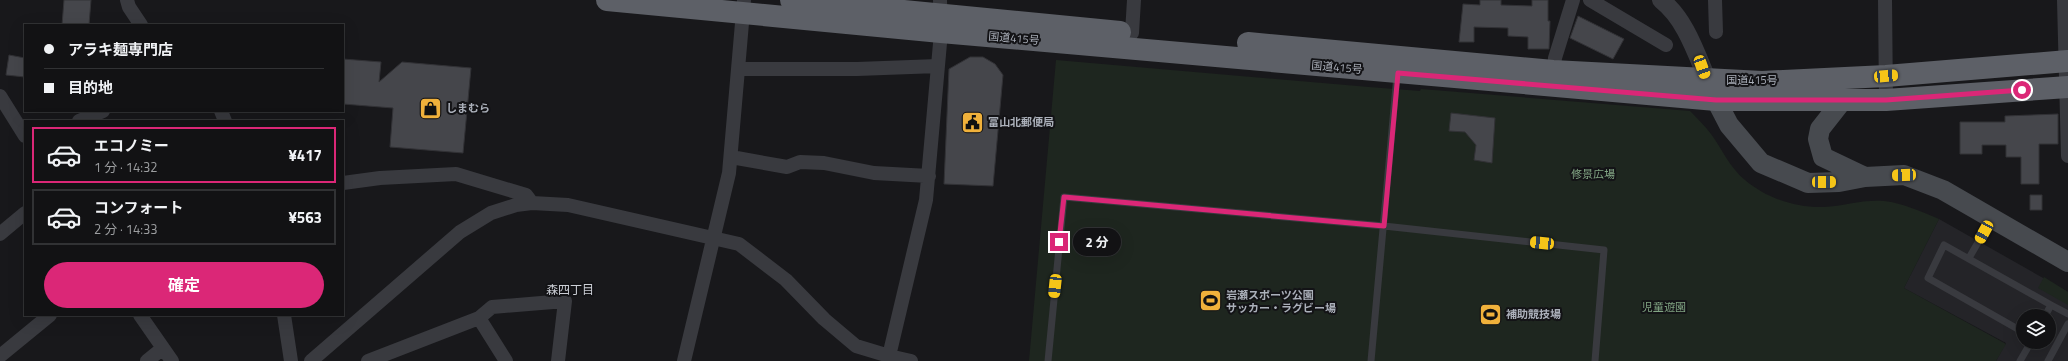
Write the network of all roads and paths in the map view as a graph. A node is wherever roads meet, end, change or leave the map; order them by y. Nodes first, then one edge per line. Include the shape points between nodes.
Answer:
1 (127, 0) edge
2 (607, 0) edge
3 (791, 0) edge
4 (1134, 0) edge
5 (1574, 0) edge
6 (1590, 0) edge
7 (1661, 0) edge
8 (1715, 0) edge
9 (1885, 0) edge
10 (2064, 0) edge
11 (743, 7) edge
12 (941, 15) edge
13 (140, 24) edge
14 (1716, 32) dead end
15 (1132, 33) junction
16 (1666, 45) dead end
17 (2066, 61) edge
18 (938, 66) junction
19 (739, 69) junction
20 (1398, 73) junction
21 (1886, 76) junction
22 (1553, 78) junction
23 (1707, 80) junction
24 (2067, 87) edge
25 (0, 96) edge
26 (1716, 100) junction
27 (1886, 100) junction
28 (1842, 101) junction
29 (101, 112) edge
30 (81, 120) edge
31 (24, 134) edge
32 (2068, 156) edge
33 (731, 157) junction
34 (929, 176) junction
35 (1865, 177) junction
36 (344, 183) edge
37 (532, 203) junction
38 (24, 215) edge
39 (1992, 218) junction
40 (1384, 226) junction
41 (0, 234) edge
42 (714, 238) junction
43 (1969, 258) junction
44 (2068, 262) edge
45 (2051, 305) junction
46 (2049, 309) edge
47 (2068, 314) edge
48 (49, 316) edge
49 (141, 316) edge
50 (284, 316) edge
51 (479, 318) junction
52 (2068, 324) edge
53 (2016, 328) edge
54 (163, 348) junction
55 (2027, 349) edge
56 (0, 356) edge
57 (888, 359) edge
58 (314, 360) edge
59 (147, 361) edge
60 (172, 361) edge
61 (291, 361) edge
62 (368, 361) edge
63 (506, 361) edge
64 (558, 361) edge
65 (684, 361) edge
66 (911, 361) edge
67 (1048, 361) edge
68 (1371, 361) edge
69 (1595, 361) edge
70 (2020, 361) edge
71 (2048, 361) edge

1 - 13 street
2 - 11 highway, 国道415号
3 - 12 highway, 国道415号
4 - 15 street
5 - 22 street via 1555,58
6 - 16 street
7 - 23 street via 1672,9 1698,54
8 - 14 street
9 - 21 street
10 - 17 street
11 - 12 highway, 国道415号
11 - 19 street
12 - 15 highway, 国道415号
12 - 18 street
12 - 20 highway, 国道415号
15 - 22 highway, 国道415号
17 - 21 highway, 国道415号
17 - 24 street
18 - 19 street
18 - 34 street
19 - 33 street
20 - 22 highway, 国道415号
20 - 40 lane
21 - 23 highway, 国道415号 via 1762,82
21 - 27 street
22 - 23 highway, 国道415号
22 - 26 highway, 国道415号
23 - 26 street
24 - 27 highway, 国道415号
24 - 32 street
25 - 31 street
26 - 28 highway, 国道415号
26 - 35 main road via 1729,125 1761,163 1808,182 1839,182
27 - 28 highway, 国道415号
28 - 35 main road via 1820,129 1818,138 1823,157
29 - 30 street
33 - 34 street via 787,167 800,162 824,163 874,173
33 - 42 street
34 - 57 street via 926,200
35 - 39 main road via 1904,175 1943,190
36 - 37 street via 380,178 456,174 526,195
37 - 42 street via 568,205
37 - 58 street via 516,204 491,213 460,232
38 - 41 street
39 - 43 lane
39 - 44 main road
40 - 67 lane via 1064,197
40 - 68 lane
40 - 69 lane via 1604,250
42 - 57 street via 739,244 786,280 824,319 856,346
42 - 65 street
43 - 45 lane
43 - 53 lane via 1944,245 1928,278
45 - 46 lane
45 - 47 lane
48 - 56 street
49 - 54 street
50 - 61 street
51 - 62 street
51 - 63 street
51 - 64 street via 492,307 565,301
52 - 71 lane
54 - 59 street
54 - 60 street
55 - 70 lane
57 - 66 street

